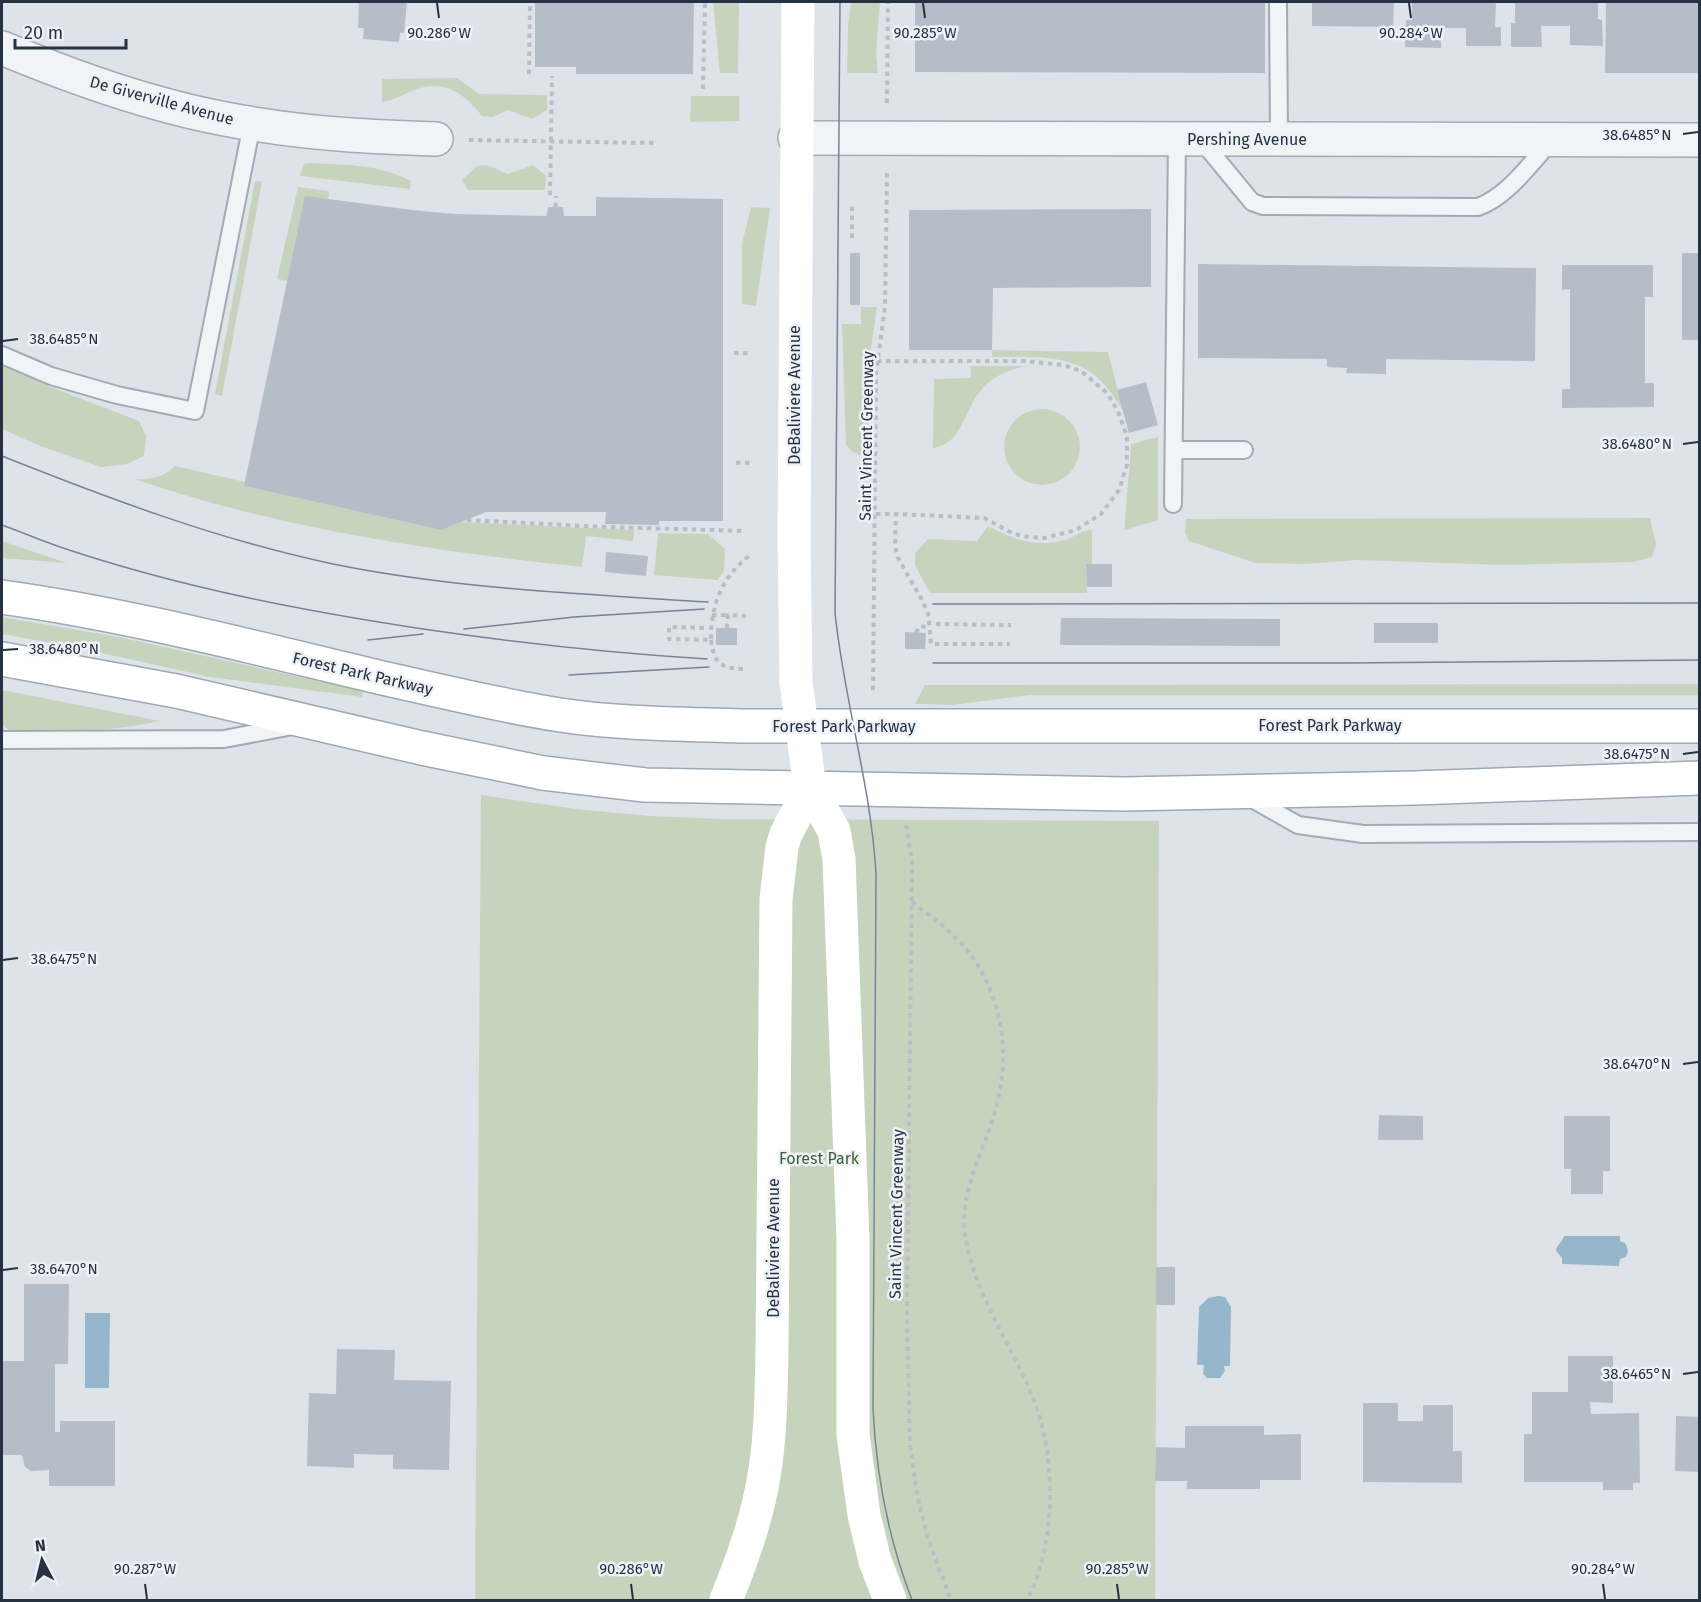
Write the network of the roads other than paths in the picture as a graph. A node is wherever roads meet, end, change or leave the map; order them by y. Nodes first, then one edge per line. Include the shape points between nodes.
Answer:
1 (798, 2) edge
2 (1278, 2) edge
3 (2, 48) edge
4 (252, 124) junction
5 (795, 138) junction
6 (436, 139) road end
7 (1189, 139) junction
8 (1279, 139) junction
9 (1552, 139) junction
10 (1694, 146) edge
11 (2, 355) edge
12 (1174, 450) junction
13 (1244, 450) dead end
14 (1173, 504) dead end
15 (2, 597) edge
16 (2, 659) edge
17 (310, 722) junction
18 (801, 726) junction
19 (1700, 726) edge
20 (2, 740) edge
21 (1700, 778) edge
22 (810, 788) junction
23 (1238, 791) junction
24 (1700, 831) edge
25 (726, 1600) edge
26 (890, 1600) edge

1 - 5 main road, DeBaliviere Avenue
2 - 8 lane
3 - 4 street, De Giverville Avenue via 62,73 165,105
4 - 6 street, De Giverville Avenue
4 - 11 lane via 195,411 51,376
5 - 7 street, Pershing Avenue
5 - 18 main road, DeBaliviere Avenue, bridge via 794,536 796,682
7 - 8 street, Pershing Avenue
7 - 9 lane via 1252,202 1263,206 1454,207 1490,203
7 - 12 lane
8 - 9 street, Pershing Avenue
9 - 10 street, Pershing Avenue
12 - 13 lane
12 - 14 lane
15 - 18 main road, Forest Park Parkway via 62,605 561,715 630,722
16 - 17 main road via 176,690
17 - 20 lane via 224,739
17 - 22 main road via 543,773 645,785
18 - 19 main road, Forest Park Parkway
18 - 22 main road, DeBaliviere Avenue
21 - 23 main road
22 - 23 main road via 1124,794
22 - 25 main road, DeBaliviere Avenue via 782,847 776,900 770,1420 764,1476 742,1559
22 - 26 main road, DeBaliviere Avenue via 834,831 839,860 853,1240 853,1435 864,1515
23 - 24 lane via 1298,825 1326,831 1363,834

